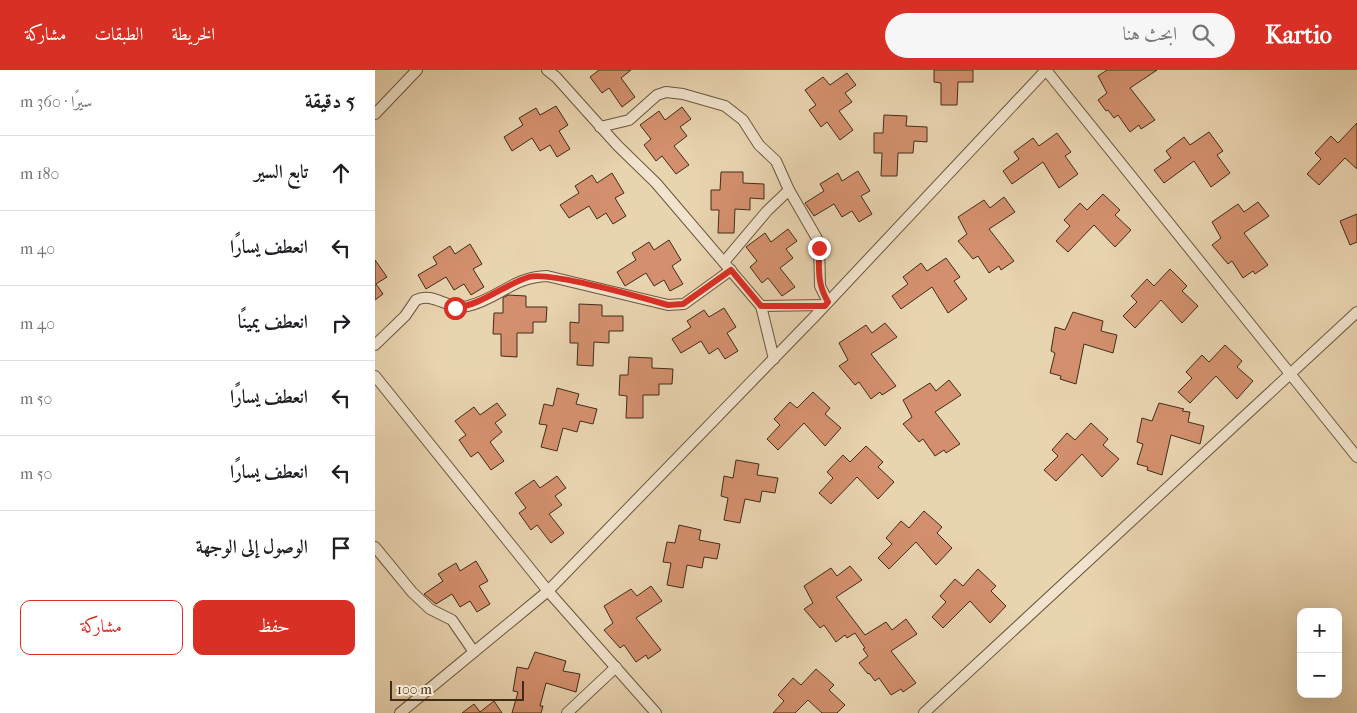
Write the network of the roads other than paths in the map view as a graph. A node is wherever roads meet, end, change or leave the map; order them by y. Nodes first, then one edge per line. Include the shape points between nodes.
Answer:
1 (417, 70) edge
2 (547, 70) edge
3 (1046, 70) edge
4 (375, 114) edge
5 (600, 127) junction
6 (789, 190) junction
7 (727, 266) junction
8 (827, 304) junction
9 (761, 306) junction
10 (1357, 312) edge
11 (375, 345) edge
12 (774, 359) junction
13 (1289, 374) junction
14 (375, 376) edge
15 (1357, 457) edge
16 (375, 547) edge
17 (548, 591) junction
18 (474, 652) junction
19 (616, 667) junction
20 (400, 713) edge
21 (567, 713) edge
22 (656, 713) edge
23 (924, 713) edge

1 - 4 street
2 - 5 street
3 - 8 street
3 - 13 street
5 - 6 street via 629,120 657,95 666,92 725,106 743,120 759,145 776,161
5 - 7 street via 656,183
6 - 7 street via 767,211
6 - 8 street via 819,242 820,286
7 - 9 street
7 - 11 street via 683,304 668,305 547,276 531,276 468,306 455,308 428,297 421,298
8 - 9 street
8 - 12 street
9 - 12 street
10 - 13 street
12 - 17 street
13 - 15 street
13 - 23 street
14 - 17 street
16 - 18 street via 412,592 430,609 452,620
17 - 18 street
17 - 19 street
18 - 20 street
19 - 21 street
19 - 22 street

